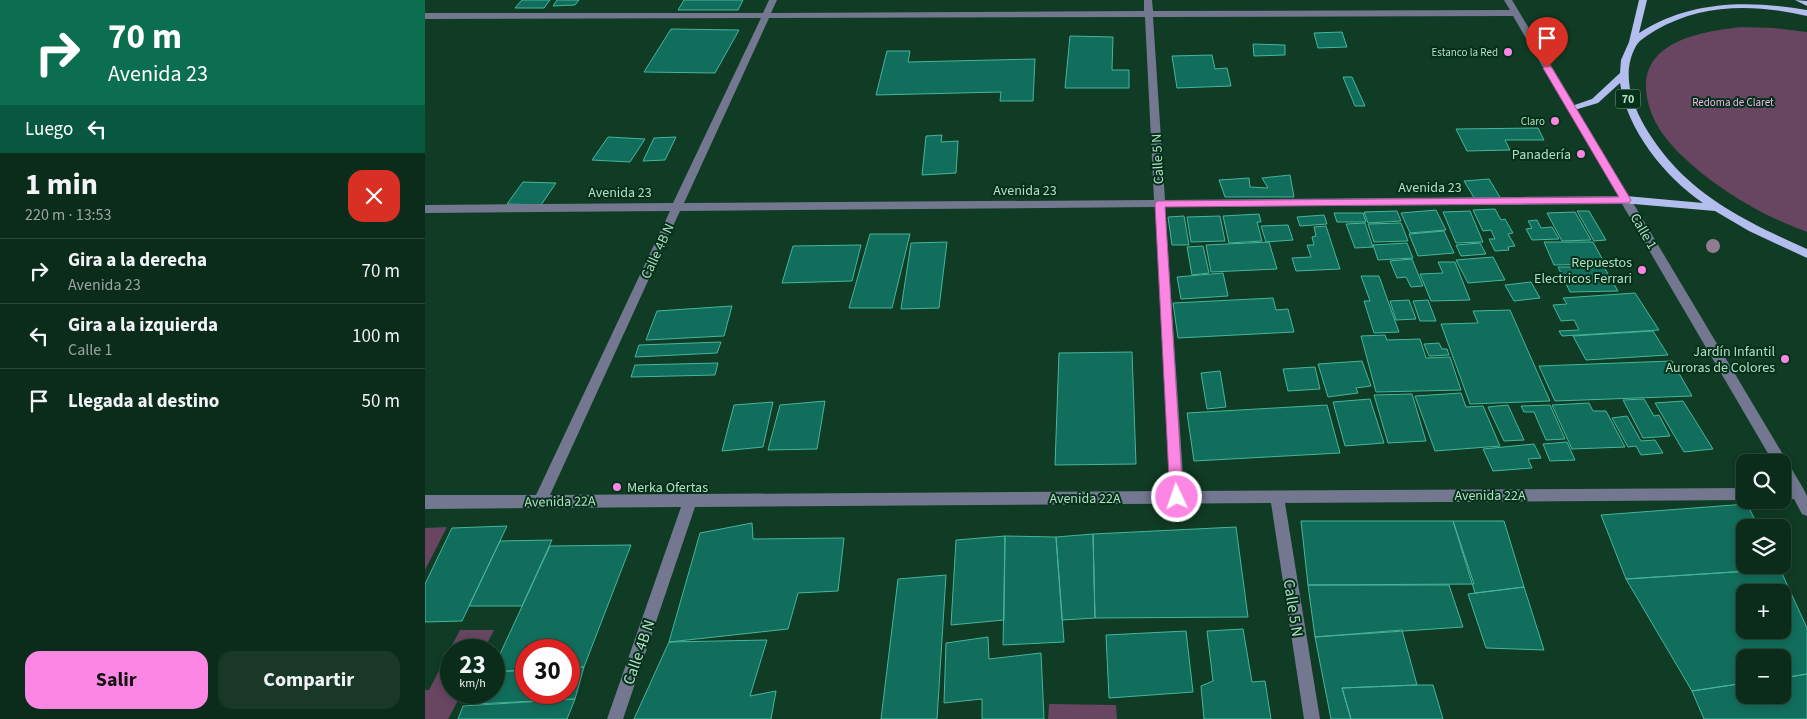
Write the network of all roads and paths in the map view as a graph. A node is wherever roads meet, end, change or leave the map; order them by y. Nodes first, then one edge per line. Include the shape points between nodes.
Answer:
1 (773, 0) edge
2 (1148, 0) edge
3 (1507, 0) edge
4 (1643, 0) edge
5 (1799, 0) edge
6 (1807, 4) edge
7 (1515, 13) junction
8 (1807, 13) edge
9 (1149, 14) junction
10 (766, 15) junction
11 (425, 16) edge
12 (1633, 42) junction
13 (1624, 74) junction
14 (1571, 108) junction
15 (1626, 200) junction
16 (1160, 204) junction
17 (677, 207) junction
18 (1719, 208) junction
19 (425, 209) edge
20 (1763, 234) junction
21 (1807, 254) edge
22 (1807, 263) edge
23 (1775, 454) edge
24 (1791, 481) edge
25 (1791, 493) edge
26 (1798, 493) junction
27 (1736, 494) edge
28 (1277, 496) junction
29 (1177, 497) junction
30 (690, 500) junction
31 (540, 501) junction
32 (425, 502) edge
33 (1807, 509) edge
34 (615, 719) edge
35 (1312, 719) edge

1 - 10 street, Calle 4B N
2 - 9 street, Calle 5 N
3 - 7 street, Calle 1
4 - 12 main road, 70
5 - 6 main road
7 - 9 street
7 - 14 street, Calle 1
8 - 12 main road via 1763,6 1713,6 1682,12 1664,20
9 - 10 street
9 - 16 street, Calle 5 N
10 - 11 street
10 - 17 street, Calle 4B N
12 - 13 main road, 70
13 - 14 main road via 1595,101
13 - 18 main road, 70 via 1626,93 1652,145 1673,172
14 - 15 street, Calle 1
15 - 16 street, Avenida 23
15 - 18 main road
15 - 23 street, Calle 1
16 - 17 street, Avenida 23
16 - 29 street, Calle 5 N
17 - 19 street, Avenida 23
17 - 31 street, Calle 4B N
18 - 20 main road, 70
20 - 21 main road, 70
20 - 22 main road, 70
24 - 26 street
25 - 26 street
26 - 33 street
27 - 28 street, Avenida 22A
28 - 29 street, Avenida 22A
28 - 35 street, Calle 5 N
29 - 30 street, Avenida 22A
30 - 31 street, Avenida 22A
30 - 34 street, Calle 4B N
31 - 32 street, Avenida 22A

